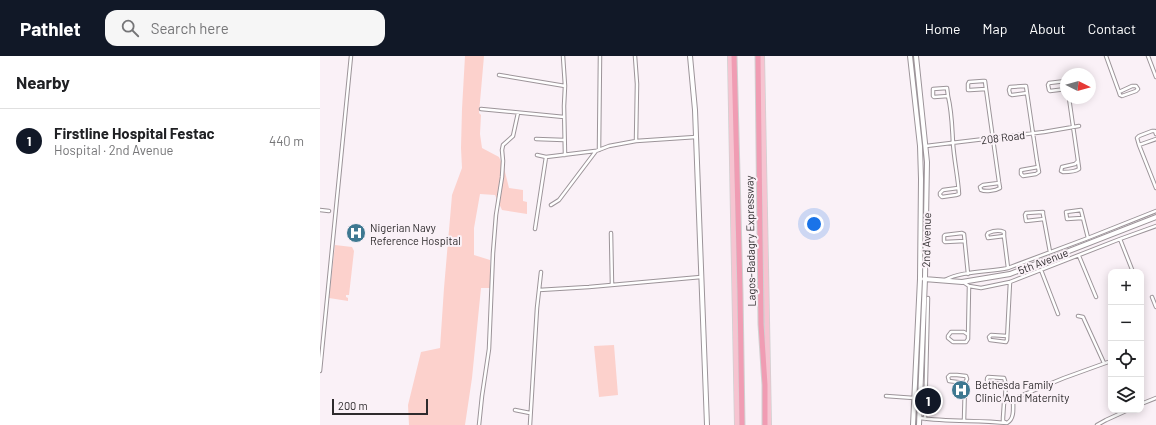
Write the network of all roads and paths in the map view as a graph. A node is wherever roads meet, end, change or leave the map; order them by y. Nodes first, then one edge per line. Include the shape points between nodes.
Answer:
1 (351, 56) edge
2 (563, 56) edge
3 (600, 56) edge
4 (635, 56) edge
5 (689, 56) edge
6 (730, 56) edge
7 (734, 56) edge
8 (758, 56) edge
9 (762, 56) edge
10 (910, 56) edge
11 (916, 56) edge
12 (1106, 56) edge
13 (1148, 56) edge
14 (499, 75) dead end
15 (1156, 77) edge
16 (1060, 82) edge
17 (565, 86) junction
18 (986, 89) junction
19 (1060, 90) edge
20 (1119, 92) junction
21 (1028, 93) junction
22 (948, 96) junction
23 (1071, 104) edge
24 (481, 109) dead end
25 (518, 113) junction
26 (564, 117) junction
27 (1073, 126) junction
28 (1079, 126) dead end
29 (1033, 133) junction
30 (1156, 134) edge
31 (696, 137) junction
32 (993, 138) junction
33 (1156, 139) edge
34 (536, 140) dead end
35 (564, 140) junction
36 (636, 141) junction
37 (953, 143) junction
38 (1139, 145) junction
39 (926, 146) junction
40 (597, 150) junction
41 (537, 155) dead end
42 (565, 155) junction
43 (546, 157) junction
44 (1078, 161) junction
45 (1038, 167) junction
46 (999, 183) junction
47 (958, 188) junction
48 (1156, 188) edge
49 (552, 205) dead end
50 (320, 210) edge
51 (329, 211) dead end
52 (1156, 211) edge
53 (1156, 217) edge
54 (1082, 218) junction
55 (1044, 219) junction
56 (1156, 226) edge
57 (535, 229) dead end
58 (611, 233) dead end
59 (1004, 236) junction
60 (1088, 238) junction
61 (1120, 239) junction
62 (965, 242) junction
63 (1050, 252) junction
64 (1079, 256) junction
65 (1008, 268) junction
66 (1132, 269) edge
67 (1041, 270) junction
68 (541, 272) dead end
69 (968, 274) junction
70 (701, 277) junction
71 (920, 279) junction
72 (926, 279) junction
73 (943, 280) junction
74 (962, 282) junction
75 (1010, 282) junction
76 (612, 285) junction
77 (969, 286) junction
78 (539, 290) junction
79 (1096, 297) dead end
80 (1152, 297) dead end
81 (928, 298) dead end
82 (1156, 307) edge
83 (1058, 314) dead end
84 (1078, 316) dead end
85 (968, 334) junction
86 (1007, 336) junction
87 (1108, 362) edge
88 (1104, 363) junction
89 (320, 371) edge
90 (965, 383) junction
91 (1006, 384) junction
92 (886, 396) dead end
93 (914, 398) junction
94 (1156, 398) edge
95 (1013, 399) junction
96 (1005, 400) junction
97 (1144, 402) edge
98 (515, 410) dead end
99 (530, 413) junction
100 (1121, 413) edge
101 (920, 418) junction
102 (925, 419) junction
103 (964, 421) junction
104 (1007, 422) junction
105 (479, 425) edge
106 (530, 425) edge
107 (707, 425) edge
108 (737, 425) edge
109 (742, 425) edge
110 (765, 425) edge
111 (769, 425) edge
112 (913, 425) edge
113 (919, 425) edge
114 (1097, 425) edge

1 - 89 street
2 - 17 street
3 - 40 street
4 - 36 street
5 - 31 street
6 - 108 main road, Lagos-Badagry Expressway
7 - 109 highway, Lagos-Badagry Expressway
8 - 110 highway, Lagos-Badagry Expressway via 761,324
9 - 111 main road, Lagos-Badagry Expressway
10 - 71 street, 2nd Avenue via 921,159
11 - 39 street, 2nd Avenue
12 - 20 street
13 - 15 street
14 - 17 street
16 - 19 street via 1048,85 1050,92
17 - 26 street
18 - 18 street via 985,81 968,84 969,90
18 - 32 street
20 - 20 street via 1122,96 1138,89 1134,86
21 - 21 street via 1012,95 1009,90 1026,86
21 - 29 street
22 - 22 street via 947,88 932,90 934,97
22 - 37 street
23 - 27 street
24 - 25 street
25 - 26 street
25 - 105 street via 513,136 503,145 502,150 502,177 493,253 490,349
26 - 35 street
27 - 28 street, 208 Road
27 - 29 street, 208 Road
27 - 44 street
29 - 32 street, 208 Road
29 - 45 street
30 - 38 street via 1152,131 1139,136
31 - 36 street
31 - 70 street
32 - 37 street, 208 Road
32 - 46 street
33 - 38 street
34 - 35 street
35 - 42 street
36 - 40 street
37 - 39 street, 208 Road
37 - 47 street
38 - 48 street
39 - 72 street, 2nd Avenue
40 - 42 street
40 - 49 street
41 - 43 street
42 - 43 street
43 - 57 street
44 - 44 street via 1079,170 1062,171 1062,167
45 - 45 street via 1022,170 1021,174 1036,174 1039,172
46 - 46 street via 983,185 980,187 983,191 997,190 1000,188
47 - 47 street via 943,190 940,195 957,195
50 - 51 street
52 - 60 street
53 - 74 street, 5th Avenue via 1010,274
54 - 54 street via 1081,210 1066,212 1067,219
54 - 60 street
55 - 55 street via 1041,211 1025,215 1026,221
55 - 63 street
56 - 61 street
58 - 76 street
59 - 59 street via 1002,231 993,231 987,235 988,238
59 - 65 street
60 - 63 street
61 - 64 street
61 - 66 street
62 - 62 street via 945,242 944,236 963,233
62 - 69 street
63 - 65 street
64 - 67 street
64 - 79 street
65 - 69 street
67 - 75 street
67 - 83 street
68 - 78 street
69 - 73 street
70 - 76 street
70 - 107 street
71 - 72 street, 5th Avenue
71 - 93 street, 2nd Avenue
72 - 73 street, 5th Avenue
72 - 101 street, 2nd Avenue
73 - 74 street, 5th Avenue
74 - 77 street
75 - 77 street via 981,288
75 - 86 street
76 - 78 street
77 - 85 street
78 - 99 street
80 - 82 street
81 - 102 street
84 - 88 street via 1083,317
85 - 85 street via 950,332 948,336 953,342 966,342
86 - 86 street via 991,335 989,337 990,340 1006,342
87 - 88 street
88 - 95 street
90 - 90 street via 966,376 957,374 948,377 949,381
90 - 103 street
91 - 91 street via 1004,378 987,378 988,383
91 - 96 street
92 - 93 street
93 - 112 street, 2nd Avenue
94 - 97 street
95 - 96 street
95 - 104 street via 1012,419
96 - 104 street via 1003,418
98 - 99 street
99 - 106 street
100 - 114 street
101 - 102 street
101 - 113 street, 2nd Avenue
102 - 103 street
103 - 104 street

